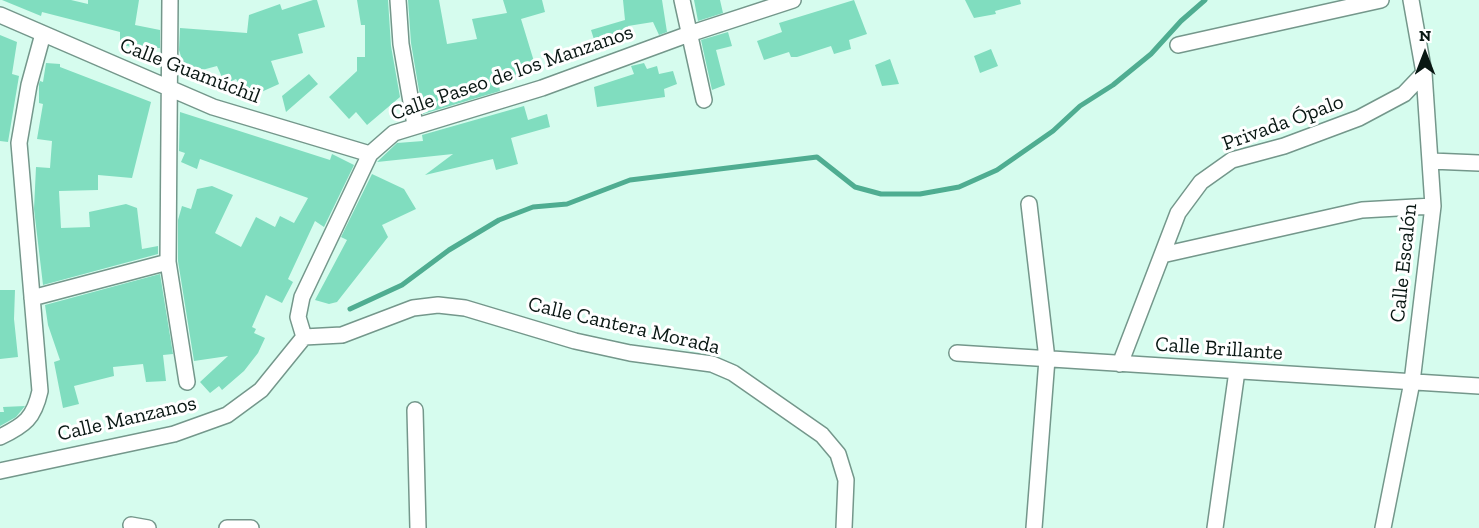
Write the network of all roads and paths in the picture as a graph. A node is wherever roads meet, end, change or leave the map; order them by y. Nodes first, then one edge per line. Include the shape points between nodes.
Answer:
1 (170, 0) edge
2 (398, 0) edge
3 (682, 0) edge
4 (793, 0) edge
5 (1381, 0) edge
6 (1411, 0) edge
7 (0, 15) edge
8 (43, 34) junction
9 (689, 34) junction
10 (1178, 45) dead end
11 (1424, 73) junction
12 (168, 88) junction
13 (704, 100) dead end
14 (415, 125) junction
15 (370, 154) junction
16 (1431, 161) junction
17 (1479, 163) edge
18 (1029, 204) dead end
19 (1433, 206) junction
20 (1162, 255) junction
21 (168, 262) junction
22 (32, 298) junction
23 (304, 337) junction
24 (957, 353) dead end
25 (1047, 359) junction
26 (1120, 364) junction
27 (1237, 371) junction
28 (187, 382) dead end
29 (1412, 382) junction
30 (1479, 386) edge
31 (415, 410) dead end
32 (0, 437) edge
33 (0, 471) edge
34 (131, 525) dead end
35 (147, 528) edge
36 (227, 528) edge
37 (251, 528) edge
38 (418, 528) edge
39 (844, 528) edge
40 (1034, 528) edge
41 (1215, 528) edge
42 (1383, 528) edge

1 - 12 street
2 - 14 street
3 - 9 street
4 - 9 street, Calle Paseo de los Manzanos
5 - 10 street
6 - 11 street, Calle Escalón
7 - 8 street, Calle Guamúchil
8 - 12 street, Calle Guamúchil
8 - 22 street via 19,143
9 - 13 street
9 - 14 street, Calle Paseo de los Manzanos via 542,88
11 - 16 street, Calle Escalón
11 - 20 street, Privada Ópalo via 1404,94 1359,118 1284,146 1232,160 1201,182 1179,213
12 - 15 street, Calle Guamúchil via 213,107
12 - 21 street
14 - 15 street, Calle Paseo de los Manzanos via 394,133
15 - 23 street, Calle Paseo de los Manzanos via 302,297 298,317
16 - 17 street
16 - 19 street, Calle Escalón
18 - 25 street
19 - 20 street via 1362,210
19 - 29 street, Calle Escalón
20 - 26 street, Privada Ópalo
21 - 22 street
21 - 28 street
22 - 32 street, Calle Manzanos via 39,391 35,411 18,428
23 - 33 street, Calle Manzanos via 261,390 227,415 174,434
23 - 39 street, Calle Cantera Morada via 342,335 413,308 438,305 465,308 630,353 712,364 733,373 822,435 838,454 846,480
24 - 25 street, Calle Brillante
25 - 26 street, Calle Brillante
25 - 40 street
26 - 27 street, Calle Brillante
27 - 29 street, Calle Brillante
27 - 41 street
29 - 30 street, Calle Brillante
29 - 42 street, Calle Escalón
31 - 38 street
34 - 35 street
36 - 37 street

